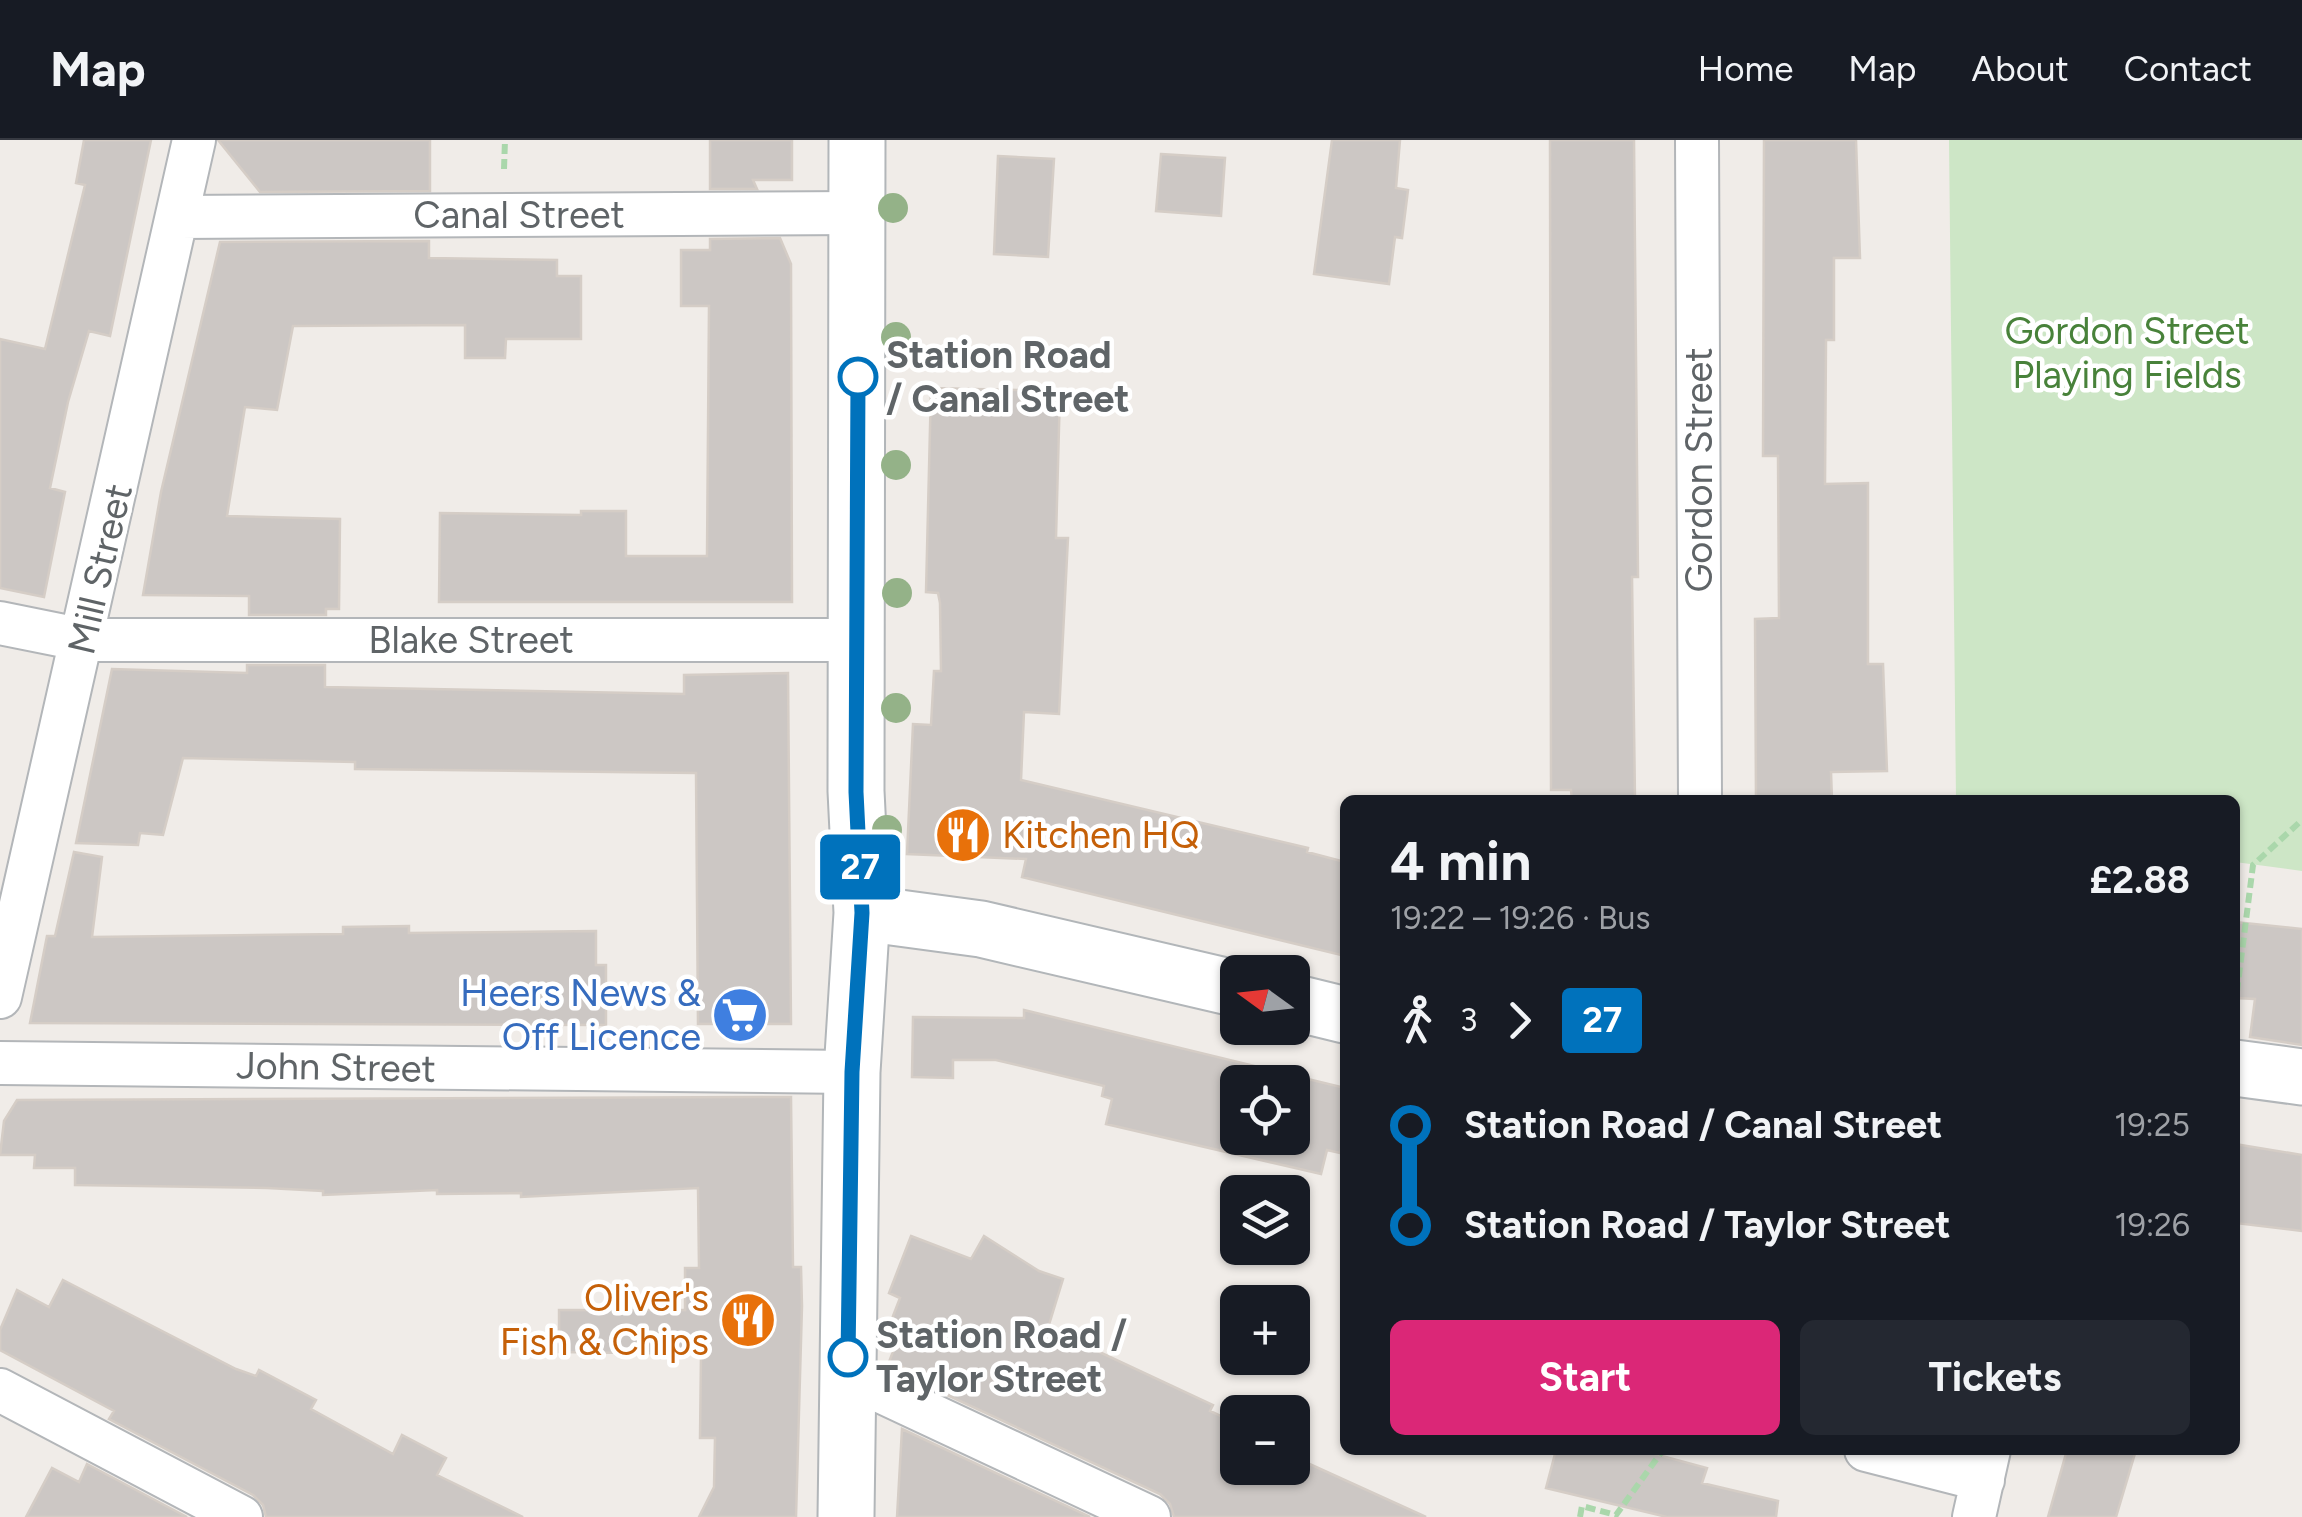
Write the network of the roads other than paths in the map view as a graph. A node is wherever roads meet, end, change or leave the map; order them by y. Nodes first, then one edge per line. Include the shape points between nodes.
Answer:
1 (194, 140) edge
2 (856, 140) edge
3 (1697, 140) edge
4 (858, 213) junction
5 (179, 216) junction
6 (0, 623) edge
7 (84, 640) junction
8 (858, 640) junction
9 (1700, 795) edge
10 (862, 913) junction
11 (1220, 986) edge
12 (0, 997) edge
13 (1310, 1006) edge
14 (1340, 1014) edge
15 (0, 1063) edge
16 (2240, 1069) edge
17 (852, 1072) junction
18 (2302, 1077) edge
19 (848, 1376) junction
20 (0, 1390) edge
21 (1884, 1455) edge
22 (1982, 1482) edge
23 (242, 1517) edge
24 (846, 1517) edge
25 (1150, 1517) edge

1 - 5 street, Mill Street
2 - 4 street
3 - 9 street, Gordon Street
4 - 5 street, Canal Street
4 - 8 street
5 - 7 street, Mill Street
6 - 7 street, Blake Street
7 - 8 street, Blake Street
7 - 12 street, Mill Street
8 - 10 street
10 - 11 street via 980,929
10 - 17 street
13 - 14 street
15 - 17 street, John Street
16 - 18 street
17 - 19 street
19 - 24 street
19 - 25 street
20 - 23 street
21 - 22 street

